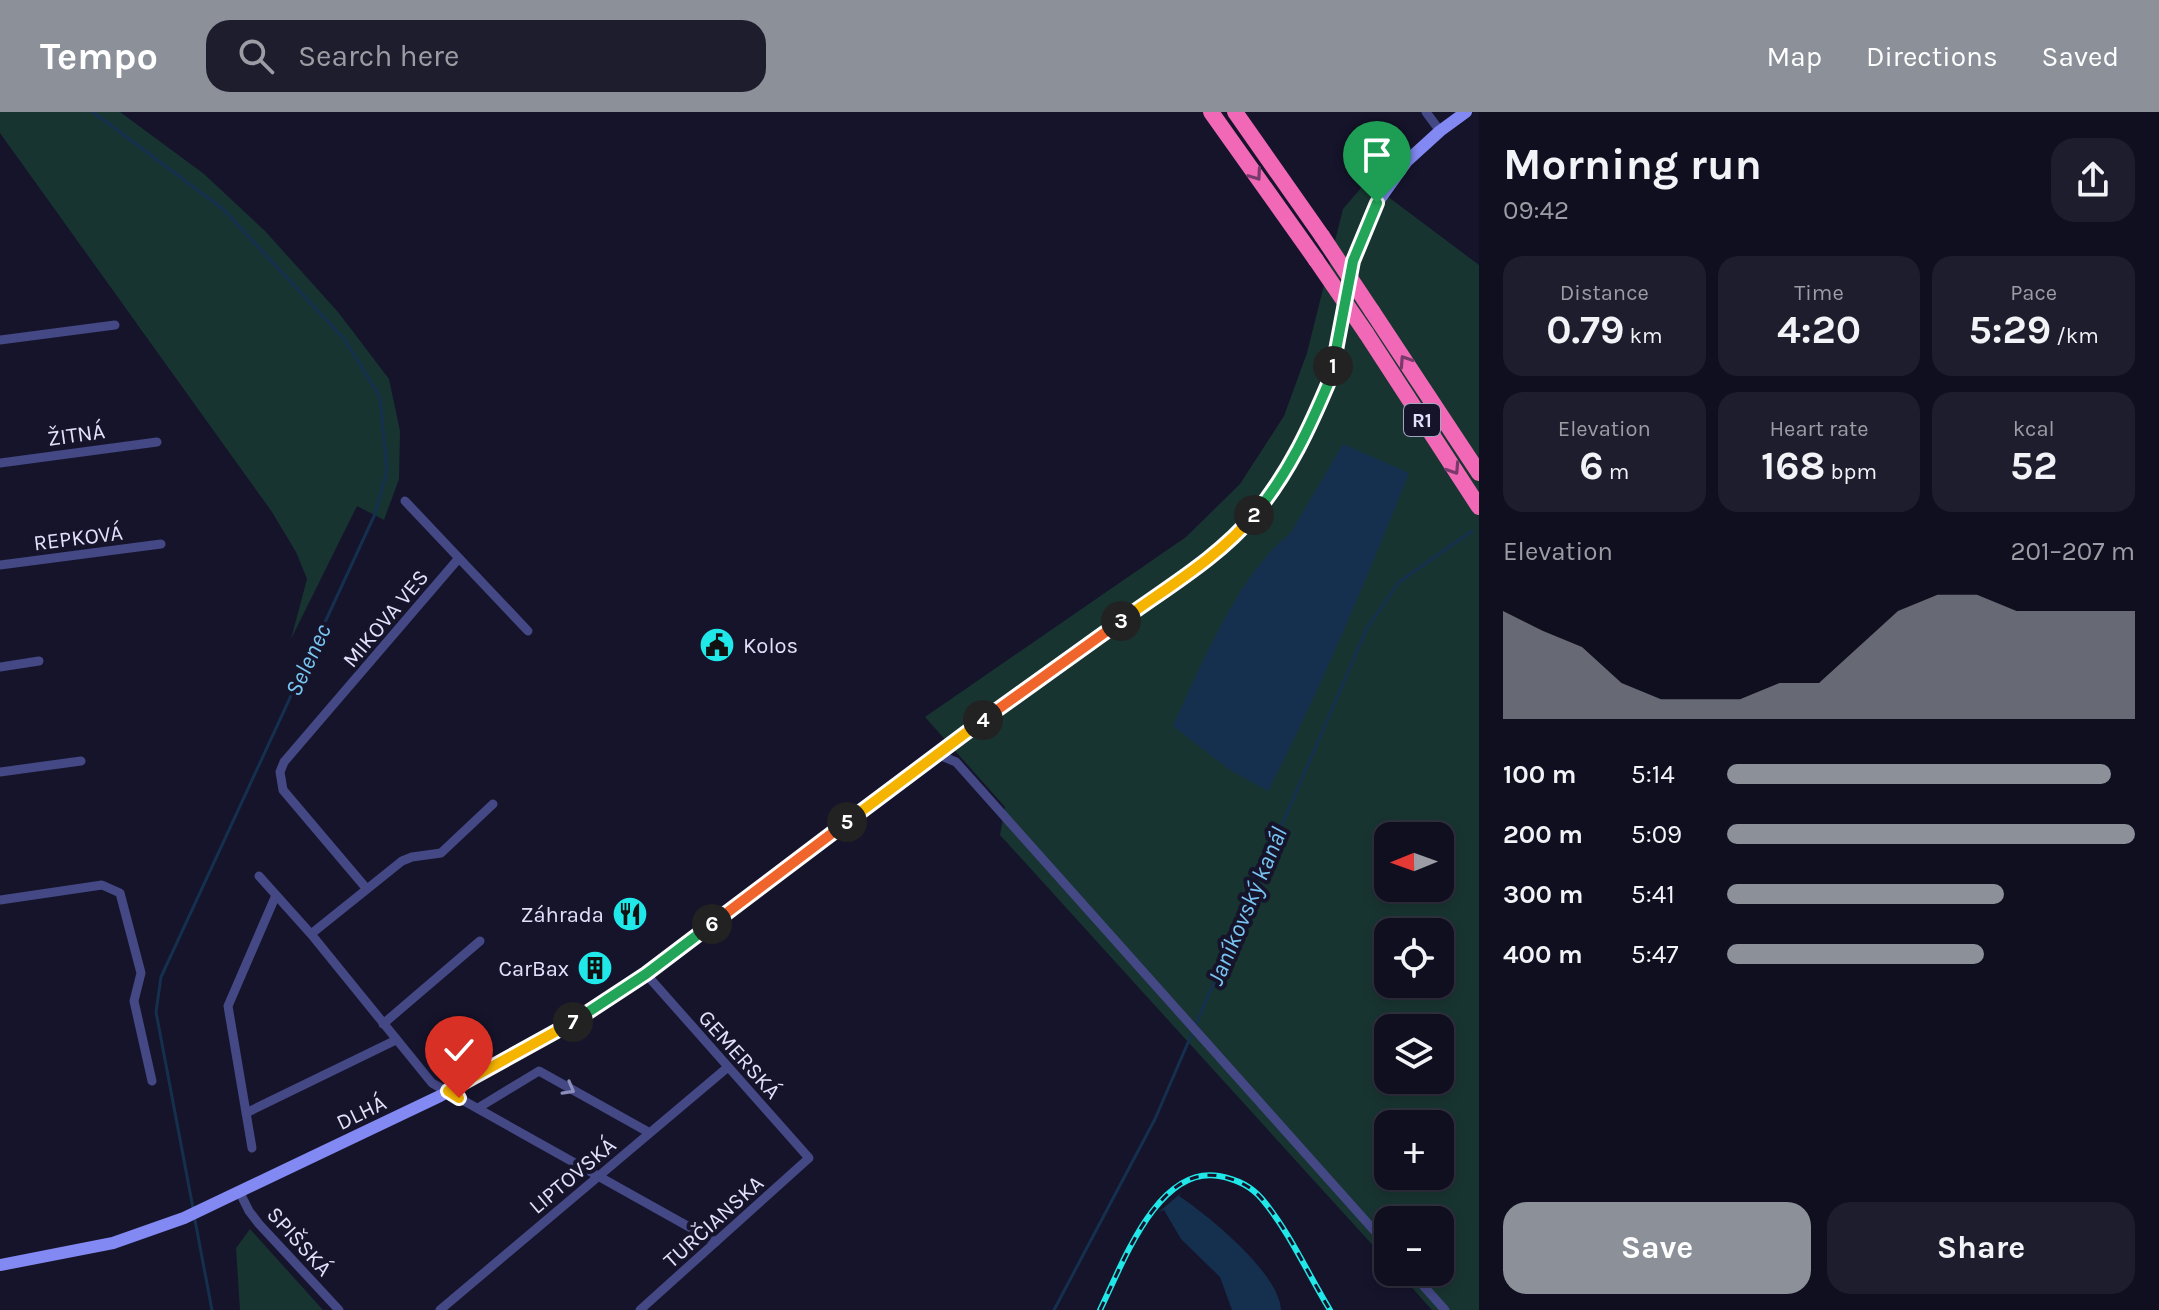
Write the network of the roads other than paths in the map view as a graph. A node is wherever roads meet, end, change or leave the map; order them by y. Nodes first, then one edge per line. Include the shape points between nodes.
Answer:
1 (1211, 112) edge
2 (1235, 112) edge
3 (1426, 112) edge
4 (1466, 112) edge
5 (1440, 131) junction
6 (115, 325) dead end
7 (0, 340) edge
8 (157, 442) dead end
9 (0, 463) edge
10 (1479, 473) edge
11 (405, 501) dead end
12 (1479, 507) edge
13 (161, 544) dead end
14 (459, 558) junction
15 (0, 565) edge
16 (528, 631) dead end
17 (39, 661) dead end
18 (0, 667) edge
19 (939, 755) junction
20 (81, 761) dead end
21 (0, 772) edge
22 (493, 804) dead end
23 (259, 876) dead end
24 (366, 888) junction
25 (276, 895) junction
26 (0, 900) edge
27 (311, 934) junction
28 (480, 941) dead end
29 (646, 974) junction
30 (383, 1024) junction
31 (396, 1040) junction
32 (728, 1067) junction
33 (152, 1081) dead end
34 (448, 1091) junction
35 (478, 1108) junction
36 (246, 1113) junction
37 (650, 1133) junction
38 (252, 1148) dead end
39 (809, 1158) joint
40 (599, 1176) junction
41 (240, 1193) junction
42 (1374, 1230) edge
43 (716, 1242) junction
44 (0, 1265) edge
45 (1424, 1286) edge
46 (339, 1310) edge
47 (440, 1310) edge
48 (640, 1310) edge
49 (1445, 1310) edge

1 -> 12 highway, R1, bridge via 1366,333
10 -> 2 highway, R1, bridge
3 - 5 street
4 - 5 street, DLHÁ
5 - 19 street, DLHÁ via 1407,161 1377,203 1353,261 1331,377 1299,450 1273,493 1241,531 1188,573
6 - 7 street
8 - 9 street, ŽITNÁ
11 - 14 street
13 - 15 street, REPKOVÁ
14 - 16 street
14 - 24 street, MIKOVA VES via 280,772 283,790
17 - 18 street
19 - 29 street, DLHÁ
19 - 42 street via 956,762
20 - 21 street
22 - 24 street via 441,853 402,861
23 - 25 street
24 - 27 street
25 - 27 street
25 - 36 street via 228,1006
26 - 33 street via 102,885 120,893 141,973 134,1001
27 - 30 street
28 - 30 street
29 - 32 street, GEMERSKÁ
29 - 34 street, DLHÁ via 575,1021
30 - 31 street
31 - 34 street via 432,1083
31 - 36 street
32 - 37 street, LIPTOVSKÁ
32 - 39 street, GEMERSKÁ
34 - 35 street
34 - 41 street, DLHÁ
35 -> 37 street via 539,1071
35 - 40 street
36 - 38 street
37 - 40 street, LIPTOVSKÁ
39 - 43 street, TURČIANSKA
40 - 43 street
40 - 47 street, LIPTOVSKÁ
41 - 44 street, DLHÁ via 113,1243
41 - 46 street, SPIŠSKÁ via 259,1224
43 - 48 street, TURČIANSKA
45 - 49 street

